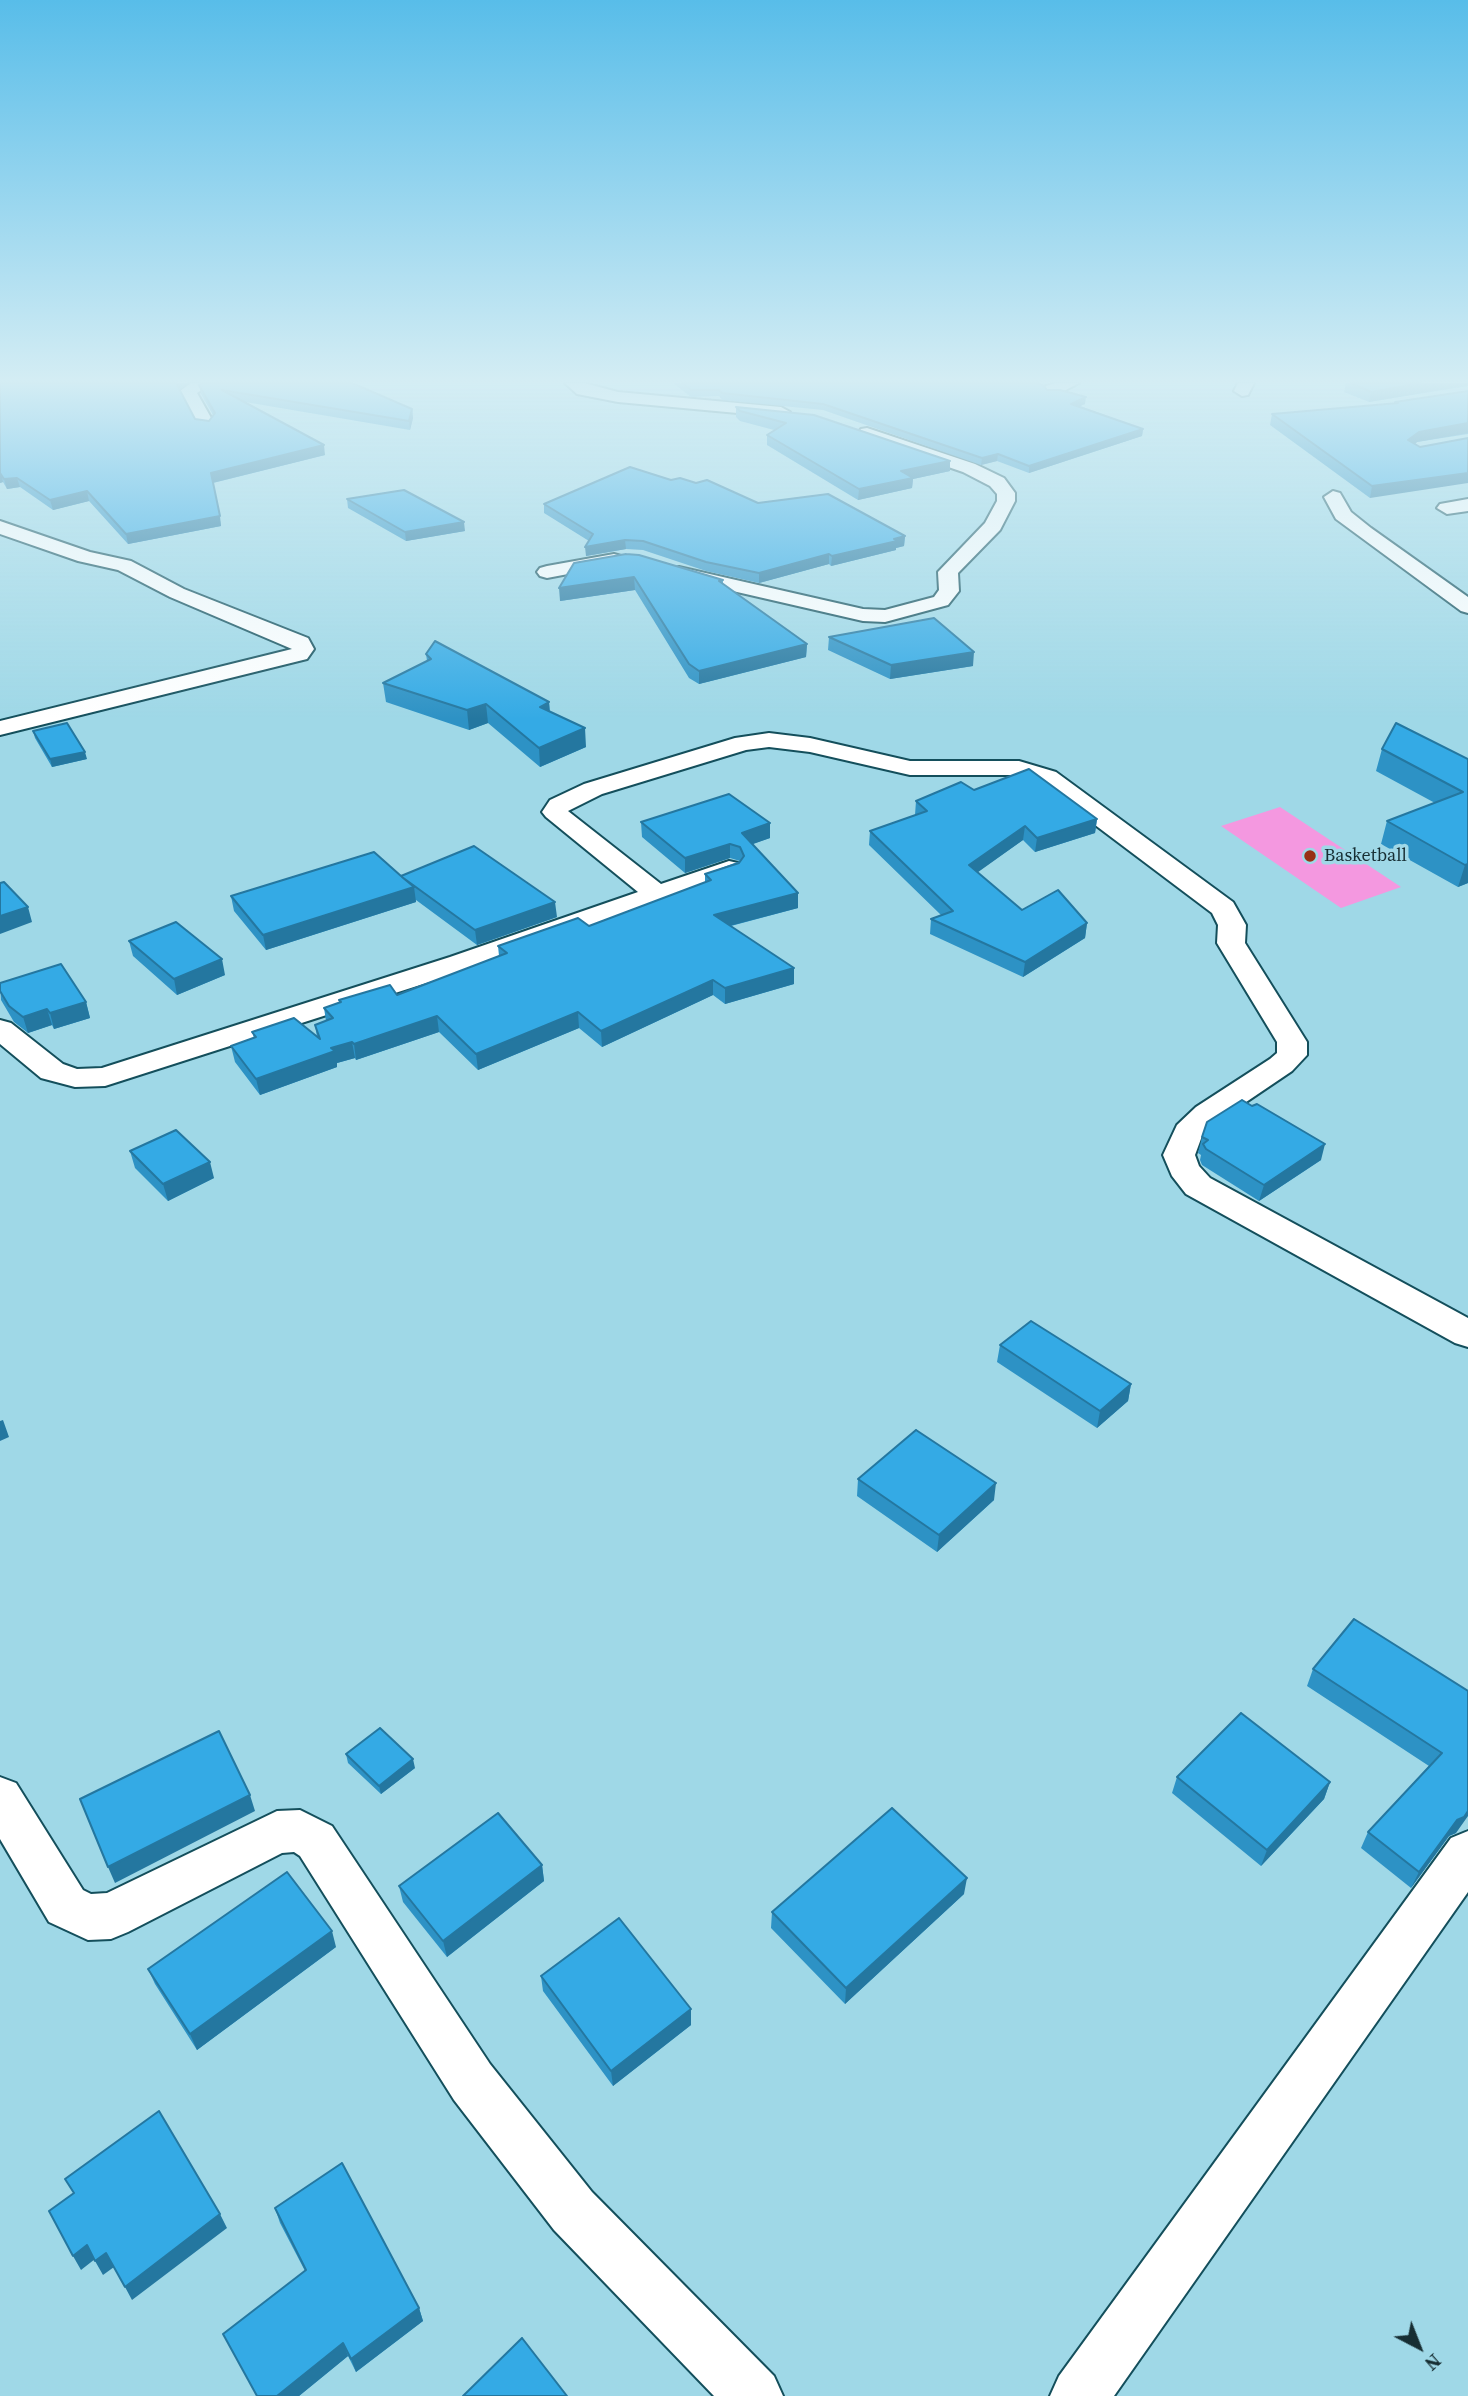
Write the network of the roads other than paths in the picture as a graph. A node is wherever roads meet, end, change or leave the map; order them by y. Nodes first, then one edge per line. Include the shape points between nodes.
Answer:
1 (1005, 495) edge
2 (1333, 497) dead end
3 (1468, 505) edge
4 (1447, 508) dead end
5 (0, 527) edge
6 (635, 558) edge
7 (657, 563) edge
8 (547, 572) dead end
9 (1468, 607) edge
10 (0, 728) edge
11 (729, 869) edge
12 (658, 894) junction
13 (0, 1029) edge
14 (1468, 1334) edge
15 (0, 1797) edge
16 (1468, 1853) edge
17 (754, 2396) edge
18 (1079, 2396) edge

1 - 7 street via 1006,502 993,526 948,572 949,591 941,601 885,616 699,579
2 - 9 street via 1353,523
3 - 4 street
5 - 10 street via 85,557 124,565 177,593 300,643 303,649 247,668
6 - 8 street
11 - 12 street
12 - 13 street via 105,1077 75,1078 52,1071
12 - 14 street via 572,828 555,811 559,805 593,789 743,743 769,740 909,768 1019,768 1047,777 1223,908 1232,925 1231,943 1292,1042 1292,1055 1281,1065 1188,1132 1179,1156 1184,1170 1198,1186
15 - 17 street via 66,1906 88,1917 111,1916 276,1832 300,1831 316,1841 472,2082 573,2211
16 - 18 street

